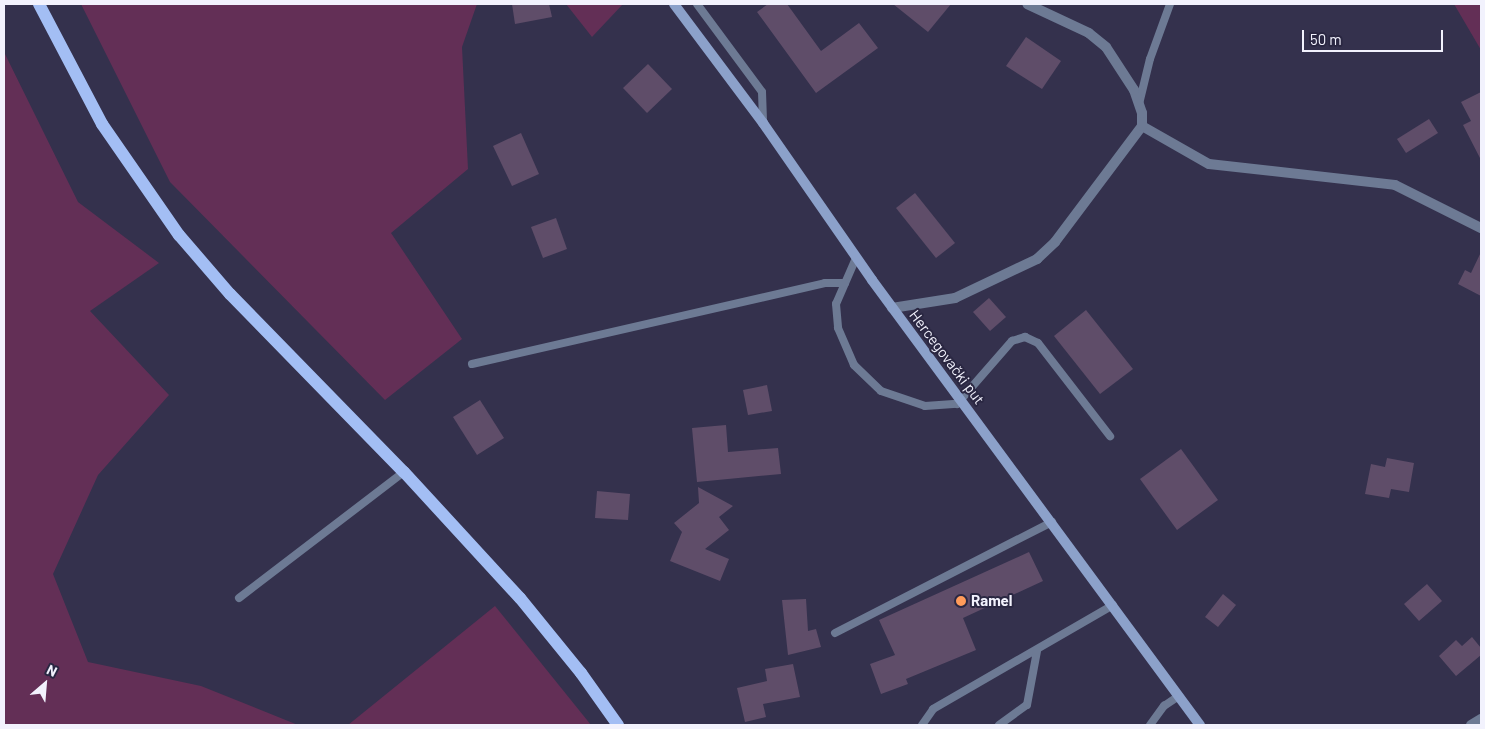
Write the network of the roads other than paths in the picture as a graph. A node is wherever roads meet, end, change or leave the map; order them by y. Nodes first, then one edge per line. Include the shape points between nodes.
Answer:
1 (39, 4) edge
2 (674, 4) edge
3 (696, 4) edge
4 (1027, 4) edge
5 (1170, 4) edge
6 (1139, 105) junction
7 (763, 123) junction
8 (1142, 126) junction
9 (1481, 228) edge
10 (856, 258) junction
11 (845, 283) junction
12 (892, 308) junction
13 (472, 364) dead end
14 (962, 402) junction
15 (1110, 436) dead end
16 (404, 472) junction
17 (1052, 522) junction
18 (239, 598) dead end
19 (1113, 605) junction
20 (834, 633) dead end
21 (1036, 651) junction
22 (1179, 696) junction
23 (1481, 719) edge
24 (618, 725) edge
25 (922, 725) edge
26 (999, 725) edge
27 (1150, 725) edge
28 (1200, 725) edge
29 (1471, 725) edge

1 - 16 main road via 102,124 179,235 230,294
2 - 7 main road, Hercegovački put
3 - 7 lane via 762,92
4 - 6 street via 1089,34 1106,47 1134,90
5 - 6 lane via 1150,59
6 - 8 street
7 - 10 main road, Hercegovački put
8 - 9 street via 1209,164 1395,185
8 - 12 street via 1055,242 1037,259 955,298
10 - 11 lane
10 - 12 main road, Hercegovački put
11 - 13 lane via 825,283
11 - 14 lane via 836,304 838,328 848,356 861,374 881,391 910,404 936,406
12 - 14 main road, Hercegovački put
14 - 15 lane via 1012,341 1025,337 1038,343
14 - 17 main road, Hercegovački put
16 - 18 lane
16 - 24 main road via 549,632
17 - 19 main road, Hercegovački put
17 - 20 lane
19 - 21 lane
19 - 22 main road, Hercegovački put
21 - 25 lane via 933,709
21 - 26 lane via 1027,705
22 - 27 lane via 1164,706
22 - 28 main road, Hercegovački put
23 - 29 street

